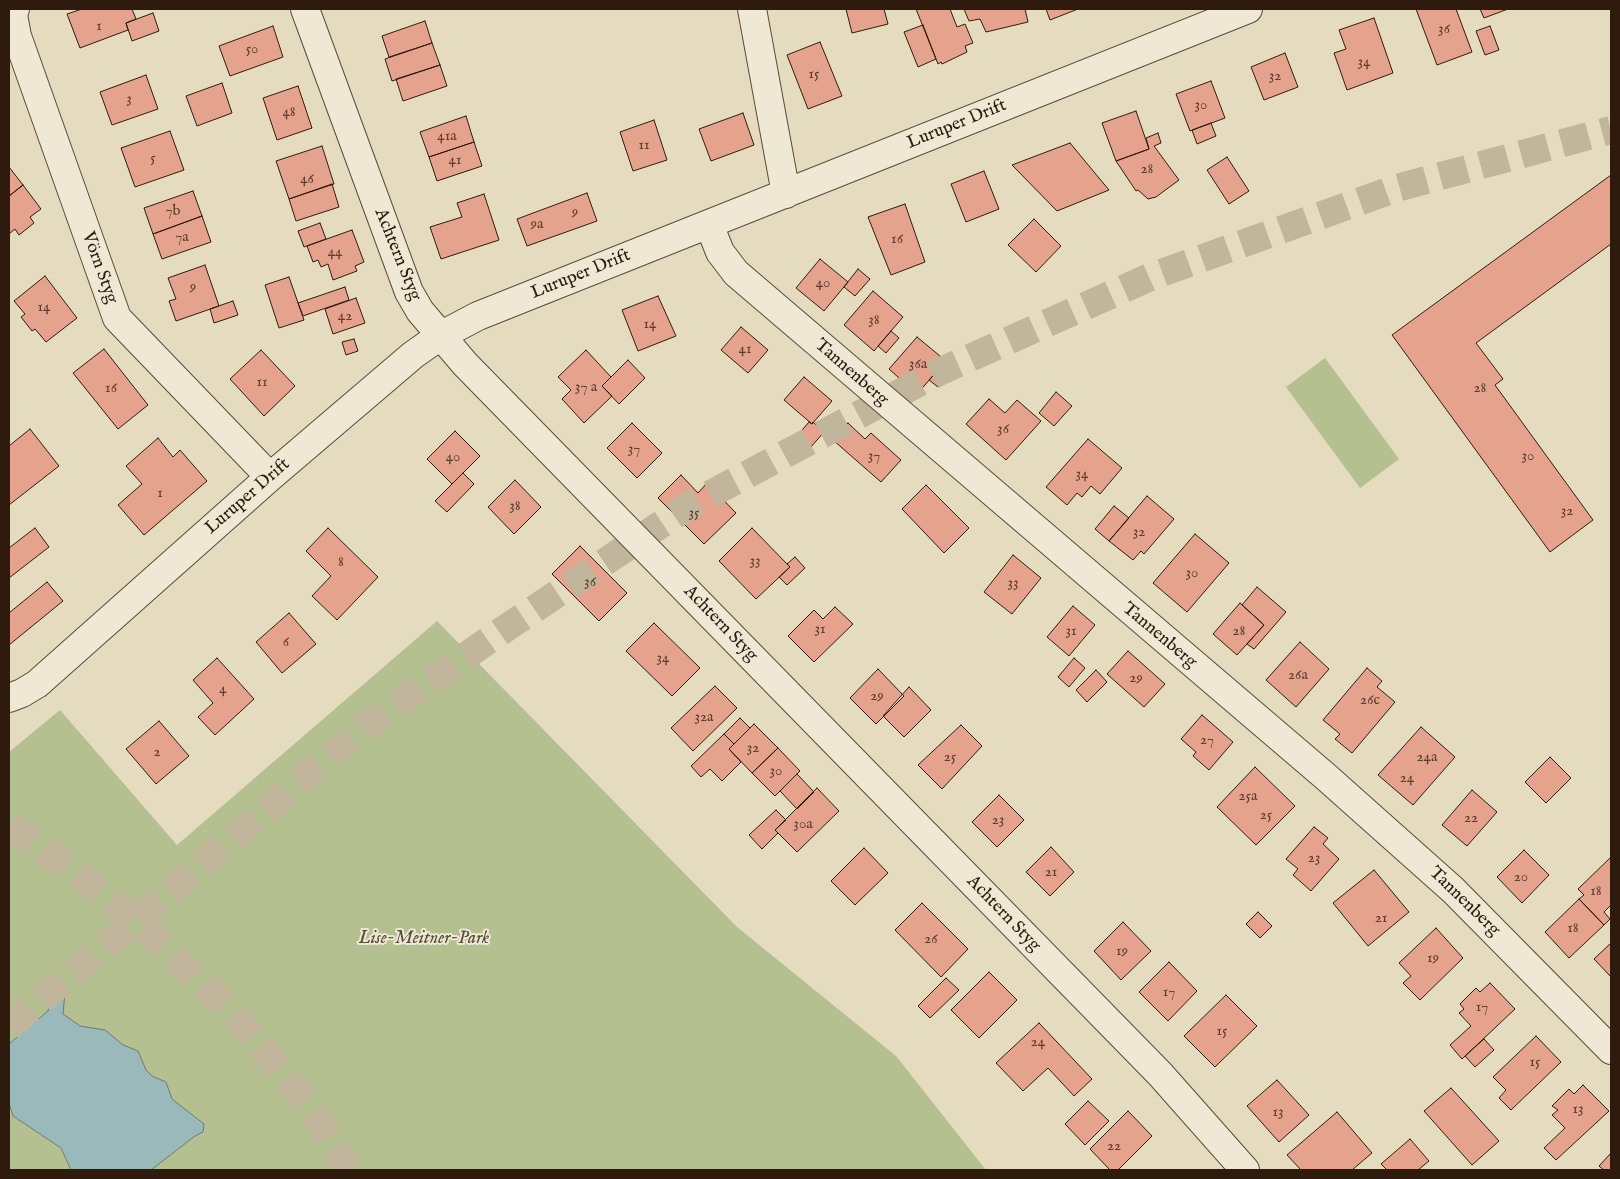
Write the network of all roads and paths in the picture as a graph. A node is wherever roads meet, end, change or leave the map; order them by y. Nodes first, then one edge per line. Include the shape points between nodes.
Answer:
1 (15, 9) edge
2 (305, 9) edge
3 (752, 9) edge
4 (1248, 9) edge
5 (786, 194) junction
6 (709, 224) junction
7 (440, 336) junction
8 (270, 477) junction
9 (9, 698) edge
10 (1611, 1050) edge
11 (1245, 1170) edge

1 - 8 street, Vörn Styg via 17,36 117,318
2 - 7 street, Achtern Styg via 409,292
3 - 5 street
4 - 5 street, Luruper Drift
5 - 6 street, Luruper Drift
6 - 7 street, Luruper Drift via 478,316
6 - 10 street, Tannenberg via 720,252 736,273 1454,890
7 - 8 street, Luruper Drift
7 - 11 street, Achtern Styg via 1160,1074
8 - 9 street, Luruper Drift via 37,684

